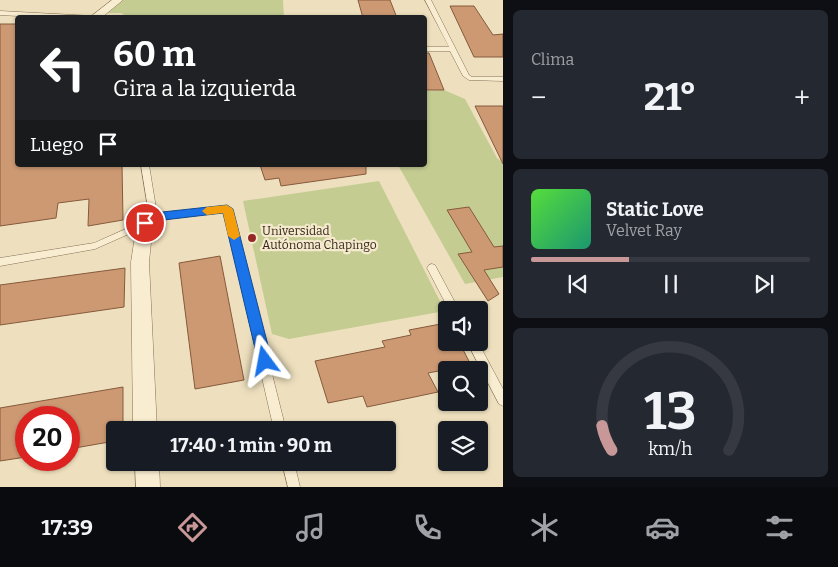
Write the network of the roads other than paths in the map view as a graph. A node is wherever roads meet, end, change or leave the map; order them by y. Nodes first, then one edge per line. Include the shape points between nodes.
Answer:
1 (105, 0) edge
2 (118, 0) edge
3 (428, 0) edge
4 (0, 13) edge
5 (37, 15) edge
6 (96, 15) edge
7 (98, 15) edge
8 (427, 49) edge
9 (452, 49) junction
10 (503, 79) edge
11 (145, 167) edge
12 (149, 220) junction
13 (0, 262) edge
14 (432, 268) dead end
15 (449, 301) edge
16 (477, 351) edge
17 (503, 400) edge
18 (145, 421) edge
19 (278, 421) edge
20 (147, 471) edge
21 (290, 471) edge
22 (148, 487) edge
23 (294, 487) edge

1 - 6 street
2 - 7 street
3 - 9 lane
4 - 5 lane
8 - 9 lane
9 - 10 lane via 468,78
11 - 12 lane
12 - 13 lane via 95,246
12 - 18 street via 140,262
12 - 19 lane via 227,209
14 - 15 lane
16 - 17 lane
20 - 22 street
21 - 23 lane

